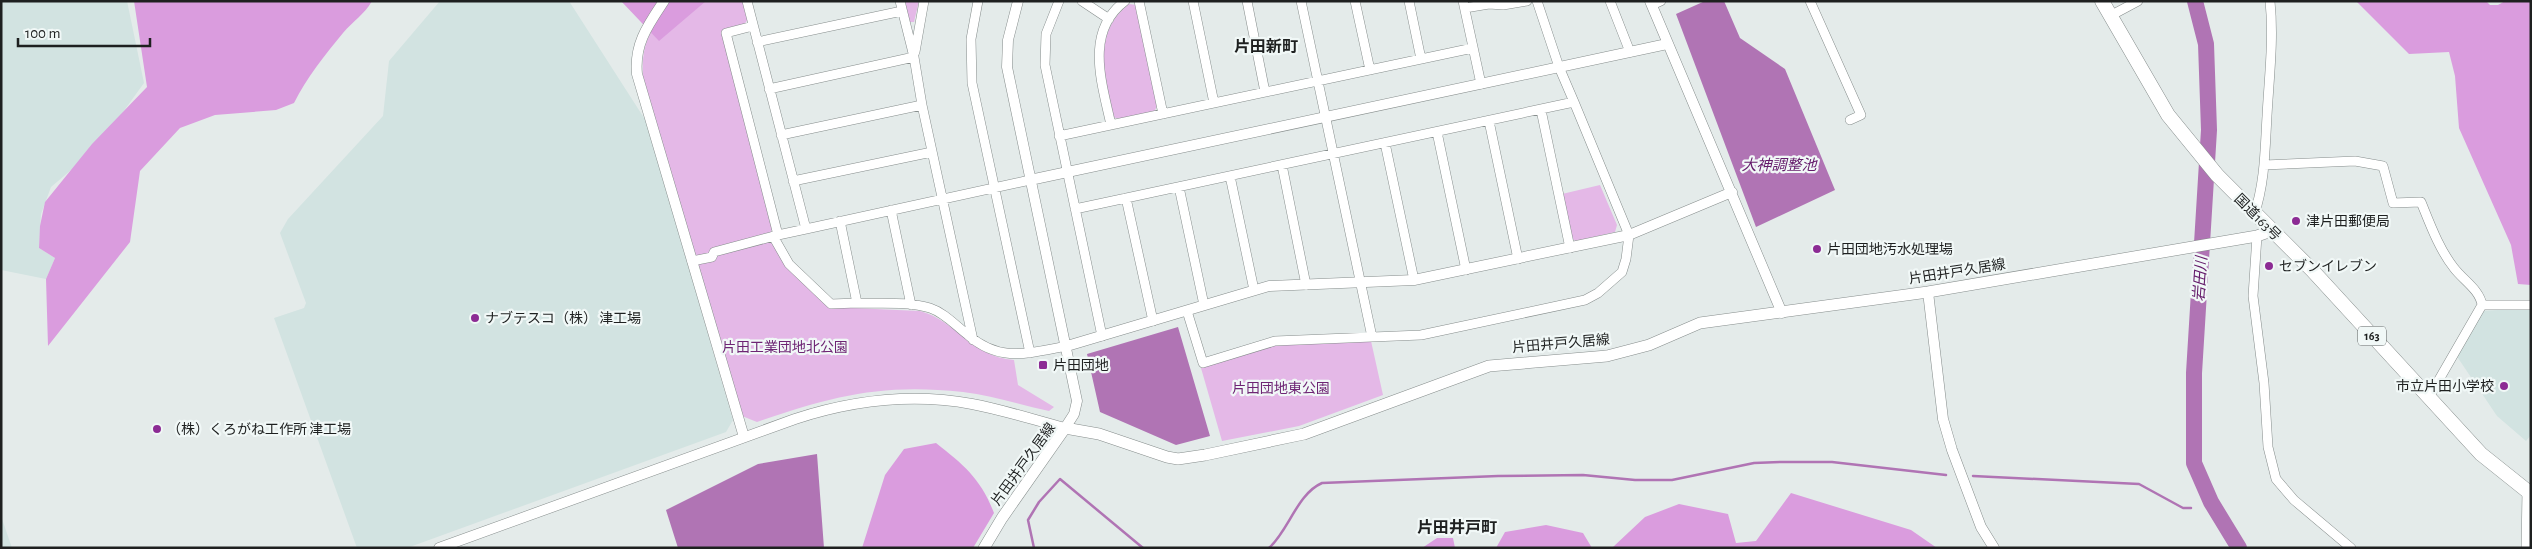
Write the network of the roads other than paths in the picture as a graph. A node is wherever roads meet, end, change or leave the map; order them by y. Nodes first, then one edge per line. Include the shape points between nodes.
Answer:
1 (664, 1) edge
2 (746, 1) edge
3 (924, 1) edge
4 (978, 1) edge
5 (1018, 1) edge
6 (1059, 1) edge
7 (1082, 1) edge
8 (1125, 1) edge
9 (1139, 1) edge
10 (1193, 1) edge
11 (1247, 1) edge
12 (1301, 1) edge
13 (1355, 1) edge
14 (1409, 1) edge
15 (1527, 1) edge
16 (1537, 1) edge
17 (1610, 1) edge
18 (1810, 1) edge
19 (2102, 1) edge
20 (2138, 1) edge
21 (2270, 1) edge
22 (1655, 3) edge
23 (1464, 5) edge
24 (901, 6) edge
25 (2110, 16) junction
26 (1109, 19) junction
27 (753, 26) junction
28 (757, 42) junction
29 (1667, 44) junction
30 (1473, 48) junction
31 (1630, 52) junction
32 (914, 58) junction
33 (1421, 59) junction
34 (1559, 67) junction
35 (1370, 70) junction
36 (1318, 81) junction
37 (1481, 84) junction
38 (769, 89) junction
39 (1265, 92) junction
40 (1574, 102) junction
41 (1214, 103) junction
42 (922, 105) junction
43 (1541, 110) junction
44 (1163, 114) junction
45 (1325, 117) junction
46 (1850, 120) dead end
47 (1488, 121) junction
48 (1111, 125) junction
49 (1437, 132) junction
50 (781, 136) junction
51 (1059, 136) junction
52 (1384, 143) junction
53 (932, 152) junction
54 (1333, 154) junction
55 (1282, 165) junction
56 (2264, 165) junction
57 (1067, 172) junction
58 (1230, 176) junction
59 (1030, 180) junction
60 (793, 181) junction
61 (1179, 187) junction
62 (994, 188) junction
63 (1732, 192) junction
64 (1126, 198) junction
65 (942, 199) junction
66 (1075, 209) junction
67 (891, 210) junction
68 (2254, 214) junction
69 (840, 221) junction
70 (806, 228) junction
71 (2271, 231) junction
72 (1629, 234) junction
73 (776, 235) junction
74 (2256, 236) junction
75 (1570, 248) junction
76 (1518, 259) junction
77 (692, 262) junction
78 (1466, 270) junction
79 (1414, 280) junction
80 (1360, 283) junction
81 (1306, 285) junction
82 (1254, 290) junction
83 (1928, 292) junction
84 (857, 303) junction
85 (911, 305) junction
86 (1204, 305) junction
87 (2482, 305) junction
88 (2531, 305) edge
89 (1187, 311) junction
90 (1782, 313) junction
91 (1153, 321) junction
92 (1102, 336) junction
93 (1372, 337) junction
94 (973, 340) junction
95 (1066, 346) junction
96 (1030, 353) junction
97 (2429, 397) junction
98 (1065, 428) junction
99 (744, 437) junction
100 (2529, 492) edge
101 (439, 548) edge
102 (984, 548) edge
103 (1994, 548) edge
104 (2351, 548) edge
105 (2526, 548) edge

1 - 77 street via 641,37 636,64
2 - 27 street
3 - 32 street
4 - 62 street via 971,39 972,83
5 - 59 street via 1008,40 1008,67
6 - 51 street via 1046,34 1045,65
7 - 26 street
8 - 26 street
9 - 44 street
10 - 41 street
11 - 39 street
12 - 36 street
13 - 35 street
14 - 33 street
15 - 23 street
16 - 34 street
17 - 31 street
18 - 46 street via 1861,115
19 - 25 highway, 国道163号 / 163
20 - 25 street
21 - 56 street
22 - 29 street
23 - 30 street
24 - 28 street
24 - 32 street
25 - 68 highway, 国道163号 / 163 via 2178,129
26 - 48 street via 1100,38 1098,57
27 - 28 street
27 - 73 street via 726,33
28 - 38 street
29 - 31 street
29 - 63 street
30 - 33 street
30 - 37 street
31 - 34 street
32 - 38 street
32 - 42 street
33 - 35 street
34 - 37 street
34 - 40 street
35 - 36 street
36 - 39 street
36 - 45 street
37 - 45 street
38 - 50 street
39 - 41 street
40 - 43 street
40 - 72 street
41 - 44 street
42 - 50 street
42 - 53 street
43 - 47 street
43 - 75 street
44 - 48 street
45 - 54 street
45 - 57 street
47 - 49 street
47 - 76 street
48 - 51 street
49 - 52 street
49 - 78 street
50 - 60 street
51 - 57 street
52 - 54 street
52 - 79 street
53 - 60 street
53 - 65 street
54 - 55 street
54 - 80 street
55 - 58 street
55 - 81 street
56 - 68 street
56 - 87 street via 2355,161 2383,166 2393,203 2421,202 2438,244 2454,269 2481,297
57 - 59 street
57 - 66 street
58 - 61 street
58 - 82 street
59 - 62 street
59 - 95 street
60 - 70 street
61 - 64 street
61 - 86 street
62 - 65 street
62 - 96 street
63 - 72 street
63 - 90 street
64 - 66 street
64 - 91 street
65 - 67 street
65 - 94 street
66 - 92 street
67 - 69 street
67 - 85 street
68 - 71 highway, 国道163号 / 163
69 - 70 street
69 - 84 street
70 - 73 street
71 - 74 main road, 片田井戸久居線
71 - 97 highway, 国道163号 / 163 via 2312,270
72 - 75 street
72 - 93 street via 1622,272 1590,298 1421,335
73 - 77 street via 714,252 712,257
73 - 84 street via 789,264 831,304
74 - 83 main road, 片田井戸久居線
74 - 104 street via 2253,296 2268,447 2276,479 2294,500
75 - 76 street
76 - 78 street
77 - 99 street
78 - 79 street
79 - 80 street
80 - 81 street
80 - 93 street
81 - 82 street via 1269,286
82 - 86 street
83 - 90 main road, 片田井戸久居線
83 - 103 street via 1943,419 1982,527
84 - 85 street
85 - 94 street via 940,313
86 - 89 street
87 - 88 street
87 - 97 street
89 - 91 street
89 - 93 street via 1203,362 1275,341
90 - 98 main road, 片田井戸久居線 via 1700,324 1649,345 1607,356 1489,366 1304,434 1205,455 1178,459 1167,457 1099,434
91 - 92 street
92 - 95 street
94 - 96 street via 988,349 1008,354
95 - 96 street
95 - 98 street via 1077,400 1074,414
97 - 100 highway, 国道163号 / 163 via 2481,454
98 - 99 street via 973,404 919,398 836,407
98 - 102 main road, 片田井戸久居線
99 - 101 street
100 - 105 street

